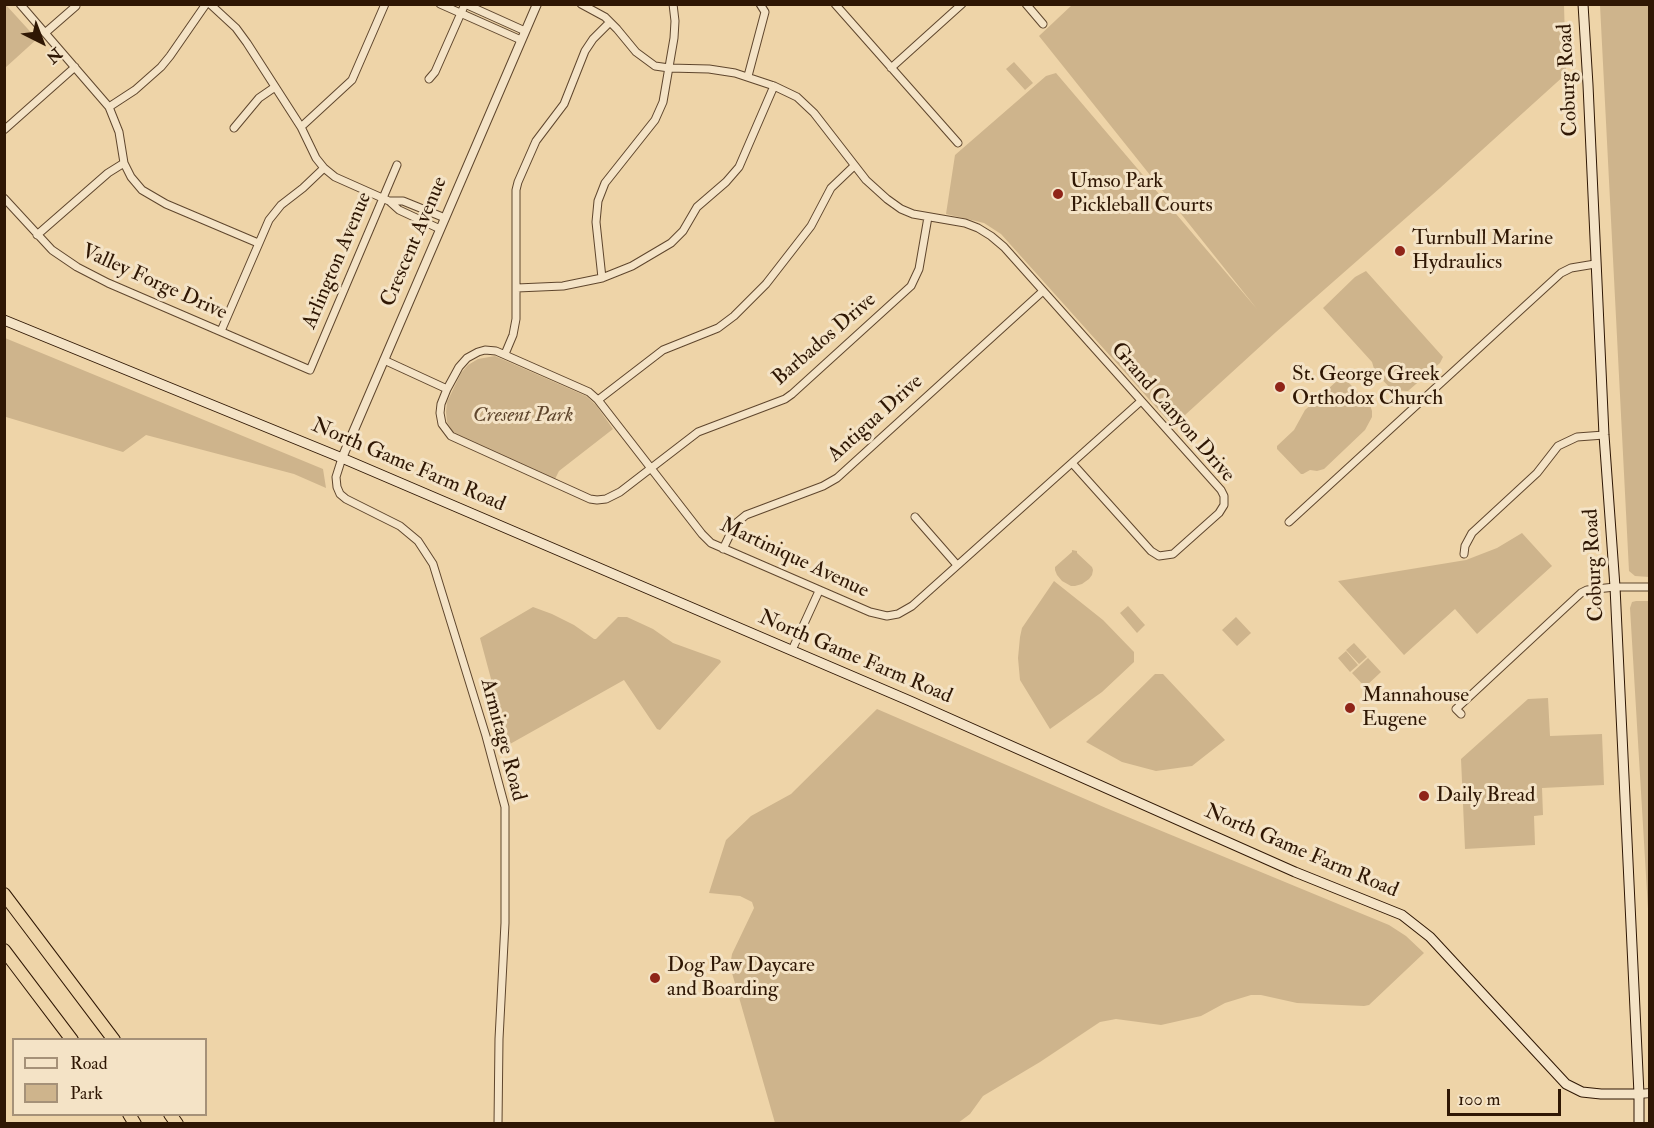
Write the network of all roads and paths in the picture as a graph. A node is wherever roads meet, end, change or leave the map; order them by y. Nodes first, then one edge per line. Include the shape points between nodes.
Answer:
1 (20, 4) edge
2 (208, 4) edge
3 (440, 4) edge
4 (465, 4) edge
5 (537, 4) edge
6 (581, 4) edge
7 (673, 4) edge
8 (760, 4) edge
9 (835, 4) edge
10 (962, 4) edge
11 (1583, 4) edge
12 (384, 5) edge
13 (1028, 5) edge
14 (76, 6) edge
15 (460, 14) junction
16 (610, 22) junction
17 (1043, 24) dead end
18 (45, 33) junction
19 (523, 36) junction
20 (75, 67) junction
21 (669, 68) junction
22 (891, 68) junction
23 (748, 76) junction
24 (429, 79) dead end
25 (774, 86) junction
26 (275, 87) junction
27 (109, 107) junction
28 (301, 127) junction
29 (234, 128) dead end
30 (4, 130) edge
31 (958, 143) dead end
32 (124, 163) junction
33 (397, 165) dead end
34 (854, 166) junction
35 (324, 168) junction
36 (4, 198) edge
37 (386, 200) junction
38 (928, 217) junction
39 (445, 218) junction
40 (440, 229) junction
41 (37, 235) junction
42 (258, 243) junction
43 (1595, 264) junction
44 (602, 278) junction
45 (517, 288) junction
46 (1043, 291) junction
47 (4, 320) edge
48 (220, 331) junction
49 (505, 354) junction
50 (384, 360) junction
51 (310, 370) joint
52 (447, 389) junction
53 (598, 400) junction
54 (1141, 400) junction
55 (1604, 435) junction
56 (342, 458) junction
57 (1072, 463) junction
58 (651, 468) junction
59 (915, 517) dead end
60 (1289, 522) dead end
61 (723, 549) junction
62 (1464, 554) dead end
63 (957, 565) junction
64 (1615, 587) junction
65 (1650, 587) edge
66 (819, 591) junction
67 (792, 650) junction
68 (1461, 714) dead end
69 (4, 894) edge
70 (4, 950) edge
71 (70, 1038) edge
72 (112, 1038) edge
73 (1650, 1093) edge
74 (1639, 1094) junction
75 (498, 1124) edge
76 (1639, 1124) edge

1 - 18 street
2 - 26 street via 236,28
2 - 27 street via 161,67
3 - 15 street
4 - 15 street
4 - 19 street
5 - 19 street, Crescent Avenue
6 - 16 street
7 - 21 street via 674,38
8 - 23 street via 765,12
9 - 22 street
10 - 22 street
11 - 43 main road, Coburg Road
12 - 28 street via 352,80
13 - 17 street
14 - 18 street
15 - 19 street
15 - 24 street
16 - 21 street via 646,60
16 - 45 street via 585,51 564,104 536,141 518,182
18 - 20 street
19 - 39 street, Crescent Avenue
20 - 27 street
20 - 30 street
21 - 23 street, Grand Canyon Drive via 709,69
21 - 44 street via 663,102 655,120 599,194 596,222
22 - 31 street
23 - 25 street, Grand Canyon Drive
25 - 34 street, Grand Canyon Drive via 809,107
25 - 44 street via 739,167 697,207 683,231 644,260
26 - 28 street
26 - 29 street via 259,98
27 - 32 street via 119,132
28 - 35 street
32 - 41 street
32 - 42 street via 131,177 150,196
33 - 37 street, Arlington Avenue
34 - 38 street, Grand Canyon Drive via 876,191 901,209
34 - 53 street via 831,188 811,226 766,284 734,316 718,328 663,350
35 - 37 street via 334,177
35 - 42 street via 276,210
36 - 41 street, Valley Forge Drive
37 - 39 street via 403,201
37 - 40 street
37 - 51 street, Arlington Avenue
38 - 46 street, Grand Canyon Drive via 965,223 991,236
38 - 58 street, Barbados Drive via 919,269 905,292 789,396 698,432
39 - 40 street, Crescent Avenue
40 - 50 street, Crescent Avenue
41 - 48 street, Valley Forge Drive via 89,274
42 - 48 street
43 - 55 main road, Coburg Road
43 - 60 street via 1561,273
44 - 45 street via 563,286
45 - 49 street via 515,324
46 - 54 street, Grand Canyon Drive
46 - 61 street, Antigua Drive via 837,478 746,514 735,524
47 - 56 main road, North Game Farm Road
48 - 51 street, Valley Forge Drive
49 - 52 street, Martinique Avenue via 491,350 471,355
49 - 53 street, Martinique Avenue via 589,392
50 - 52 street
50 - 56 street, Crescent Avenue
52 - 58 street, Barbados Drive via 440,408 441,425 454,438 593,500 615,495
53 - 58 street, Martinique Avenue
54 - 57 street, Martinique Avenue
54 - 57 street, Grand Canyon Drive via 1221,490 1224,505 1219,513 1173,554 1159,556
55 - 62 street via 1577,437 1558,446 1537,473 1472,533
55 - 64 main road, Coburg Road
56 - 67 main road, North Game Farm Road
56 - 75 street, Armitage Road via 336,477 340,494 400,526 418,541 433,564 505,807
57 - 63 street, Martinique Avenue
58 - 61 street, Martinique Avenue via 702,534
59 - 63 street
61 - 66 street, Martinique Avenue
63 - 66 street, Martinique Avenue via 912,606 887,616
64 - 65 street
64 - 68 street via 1587,590 1579,595 1456,709
64 - 74 main road, Coburg Road
66 - 67 street
67 - 74 main road, North Game Farm Road via 1295,872 1402,915 1430,938 1566,1084 1582,1092
69 - 72 highway
70 - 71 highway
73 - 74 street
74 - 76 main road, Coburg Road

